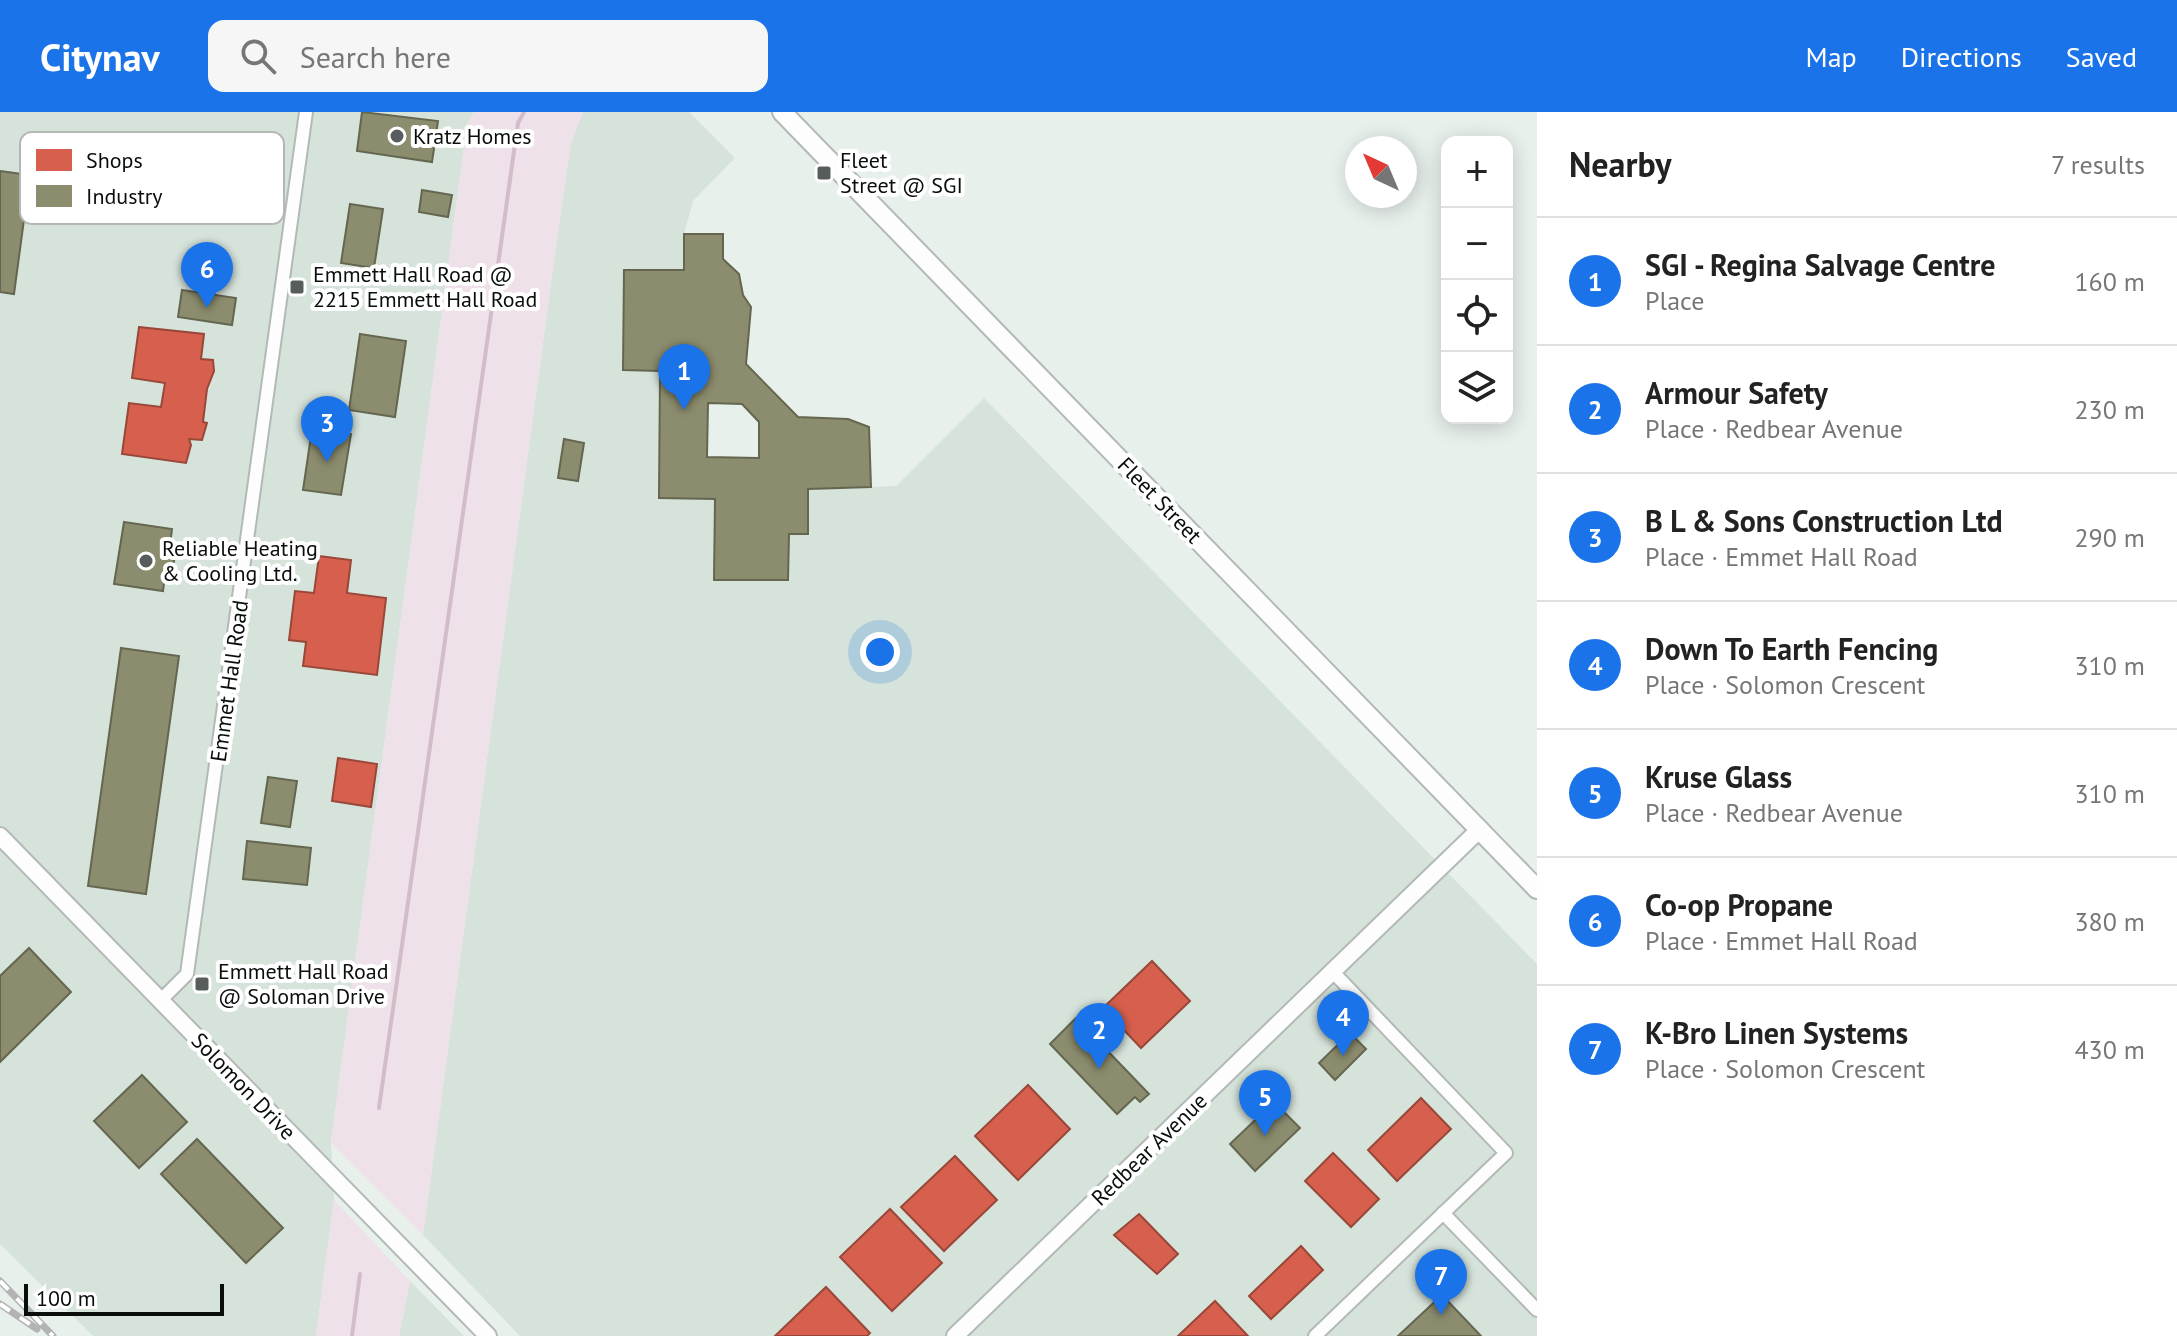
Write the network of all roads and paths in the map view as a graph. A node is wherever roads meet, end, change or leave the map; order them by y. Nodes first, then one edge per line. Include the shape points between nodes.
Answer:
1 (306, 112) edge
2 (782, 112) edge
3 (1480, 829) junction
4 (0, 836) edge
5 (1537, 889) edge
6 (1333, 972) junction
7 (160, 1001) junction
8 (1443, 1213) junction
9 (1537, 1310) edge
10 (488, 1336) edge
11 (955, 1336) edge
12 (1315, 1336) edge

1 - 7 street, Emmet Hall Road via 187,974
2 - 3 main road, Fleet Street
3 - 5 main road, Fleet Street
3 - 6 street, Redbear Avenue
4 - 7 street, Solomon Drive
6 - 8 street via 1506,1153
6 - 11 street, Redbear Avenue
7 - 10 street, Solomon Drive
8 - 9 street
8 - 12 street

